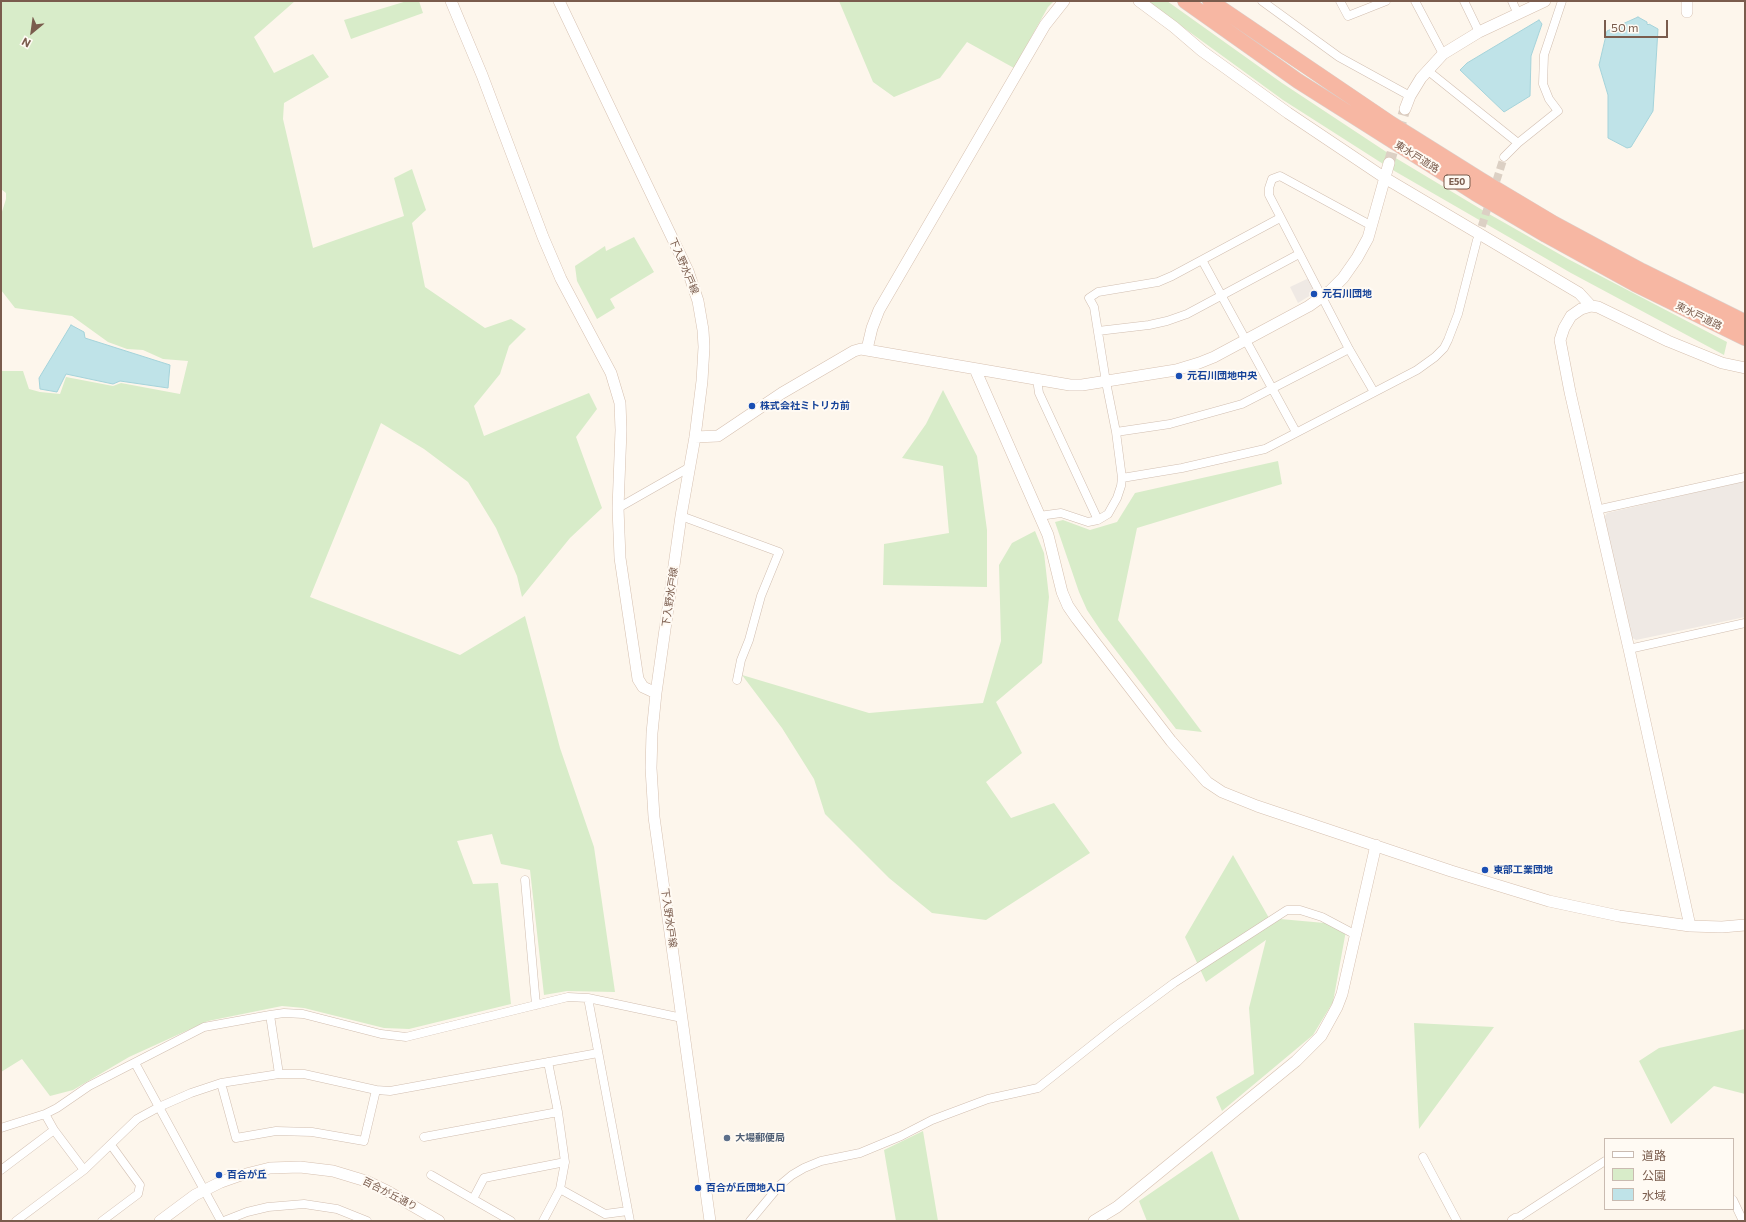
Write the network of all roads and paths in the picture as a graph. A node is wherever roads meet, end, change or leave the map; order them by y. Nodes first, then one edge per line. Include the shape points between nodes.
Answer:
1 (451, 1) edge
2 (559, 1) edge
3 (1064, 1) edge
4 (1139, 1) edge
5 (1185, 1) edge
6 (1210, 1) edge
7 (1262, 1) edge
8 (1340, 1) edge
9 (1386, 1) edge
10 (1415, 1) edge
11 (1464, 1) edge
12 (1512, 1) edge
13 (1545, 1) edge
14 (1562, 1) edge
15 (1518, 14) junction
16 (1479, 32) junction
17 (1443, 54) junction
18 (1427, 70) junction
19 (1410, 96) junction
20 (1405, 109) tunnel mouth
21 (1518, 143) junction
22 (1504, 157) tunnel mouth
23 (1389, 163) tunnel mouth
24 (1385, 178) junction
25 (1280, 218) junction
26 (1372, 226) junction
27 (1477, 240) tunnel mouth
28 (1299, 254) junction
29 (1202, 260) junction
30 (1223, 296) junction
31 (1323, 297) junction
32 (1591, 306) junction
33 (1745, 322) edge
34 (1098, 331) junction
35 (1745, 338) edge
36 (1247, 339) junction
37 (867, 349) junction
38 (1349, 349) junction
39 (1745, 368) edge
40 (975, 369) junction
41 (1037, 379) junction
42 (1106, 382) junction
43 (1272, 389) junction
44 (1374, 392) junction
45 (1116, 432) junction
46 (1296, 432) junction
47 (695, 437) junction
48 (690, 467) junction
49 (1745, 477) edge
50 (1122, 478) junction
51 (618, 508) junction
52 (1596, 510) junction
53 (681, 516) junction
54 (1039, 516) junction
55 (1098, 520) junction
56 (1745, 623) edge
57 (1629, 649) junction
58 (737, 680) dead end
59 (656, 693) junction
60 (1376, 845) junction
61 (525, 880) dead end
62 (1745, 925) edge
63 (1690, 926) junction
64 (1356, 935) junction
65 (588, 998) junction
66 (536, 1005) junction
67 (270, 1015) junction
68 (682, 1018) junction
69 (598, 1053) junction
70 (548, 1062) junction
71 (135, 1063) junction
72 (279, 1074) junction
73 (221, 1083) junction
74 (376, 1090) junction
75 (159, 1107) junction
76 (558, 1112) junction
77 (45, 1114) junction
78 (1, 1128) edge
79 (54, 1130) junction
80 (424, 1137) dead end
81 (111, 1145) junction
82 (1423, 1157) dead end
83 (565, 1162) junction
84 (1604, 1162) edge
85 (1, 1170) edge
86 (84, 1170) junction
87 (431, 1175) dead end
88 (560, 1189) junction
89 (204, 1190) junction
90 (473, 1199) junction
91 (1734, 1202) edge
92 (628, 1211) junction
93 (1514, 1220) edge
94 (16, 1221) edge
95 (102, 1221) edge
96 (160, 1221) edge
97 (222, 1221) edge
98 (367, 1221) edge
99 (439, 1221) edge
100 (511, 1221) edge
101 (543, 1221) edge
102 (630, 1221) edge
103 (710, 1221) edge
104 (750, 1221) edge
105 (1094, 1221) edge
106 (1457, 1221) edge
107 (1743, 1221) edge

1 - 51 street via 561,279 611,373 620,403 622,430
2 - 47 street, 下入野水戸線 via 694,286 701,315 704,348
3 - 37 street via 1041,32 879,310
4 - 24 street via 1202,51 1288,113
5 - 35 highway, 東水戸道路 / E50 via 1298,81 1475,193 1635,284
6 - 33 highway, 東水戸道路 / E50 via 1370,110 1481,180 1553,223 1642,271
7 - 19 street via 1339,57
8 - 9 street via 1348,16
10 - 17 street
11 - 16 street
12 - 15 street
13 - 15 street
14 - 21 street via 1544,55 1543,84 1549,99 1558,111
15 - 16 street
16 - 17 street
17 - 18 street
18 - 19 street
18 - 21 street
19 - 20 street
21 - 22 street
23 - 24 street
24 - 26 street
24 - 32 street via 1579,293
25 - 26 street via 1269,195 1272,179 1280,176
25 - 28 street
25 - 29 street
26 - 31 street via 1364,248 1351,268
27 - 44 street via 1458,314 1444,348 1417,370
28 - 30 street
28 - 31 street
29 - 30 street
29 - 34 street via 1158,282 1098,292 1089,298 1094,307
30 - 34 street via 1167,321
30 - 36 street
31 - 36 street
31 - 38 street
32 - 39 street via 1722,363
32 - 52 street via 1571,316 1560,340
34 - 42 street
36 - 42 street via 1214,357 1176,370
36 - 43 street
37 - 40 street
37 - 47 street via 854,351 782,393 718,436
38 - 43 street
38 - 44 street
40 - 41 street
40 - 54 street
41 - 42 street via 1070,385
41 - 55 street via 1039,393
42 - 45 street
43 - 45 street via 1242,404 1170,424
43 - 46 street
44 - 46 street
45 - 50 street
46 - 50 street via 1266,449 1182,468
47 - 48 street, 下入野水戸線
48 - 51 street
48 - 53 street, 下入野水戸線
49 - 52 street
50 - 55 street via 1112,507 1108,514
51 - 59 street via 620,558 638,679 643,687
52 - 57 street
53 - 58 street via 779,552 761,596
53 - 59 street, 下入野水戸線
54 - 55 street via 1061,513 1088,522
54 - 60 street via 1048,535 1068,606 1143,705 1202,777 1222,792 1237,799
56 - 57 street
57 - 63 street
59 - 68 street, 下入野水戸線 via 651,748 654,817
60 - 63 street via 1451,871 1583,909
60 - 64 street
61 - 66 street
62 - 63 street
64 - 104 street via 1322,917 1300,910 1287,910 1174,983 1038,1088 988,1098 860,1153 821,1161 804,1168 780,1185
64 - 105 street via 1337,1007 1315,1044 1123,1203
65 - 66 street via 568,998
65 - 68 street
65 - 69 street
66 - 67 street via 406,1037 381,1034 303,1014
67 - 71 street via 204,1027
67 - 72 street
68 - 103 street, 下入野水戸線
69 - 70 street
69 - 92 street
70 - 74 street via 415,1087 390,1091
70 - 76 street
71 - 75 street
71 - 77 street via 89,1086
72 - 73 street
72 - 74 street via 304,1074
73 - 74 street via 236,1138 276,1131 312,1132 364,1141
73 - 75 street
75 - 81 street via 137,1119
75 - 89 street
76 - 80 street
76 - 83 street
77 - 78 street
77 - 79 street
79 - 85 street
79 - 86 street
81 - 86 street
81 - 95 street via 140,1185 138,1194
82 - 106 street
83 - 88 street
83 - 90 street via 484,1178
84 - 93 street
86 - 94 street
87 - 90 street
88 - 92 street via 605,1214
88 - 101 street
89 - 96 street, 百合が丘通り
89 - 97 street
89 - 99 street, 百合が丘通り via 238,1176 263,1170 317,1168 366,1181
90 - 100 street
91 - 107 street
92 - 102 street
97 - 98 street via 268,1207 304,1204 336,1209

